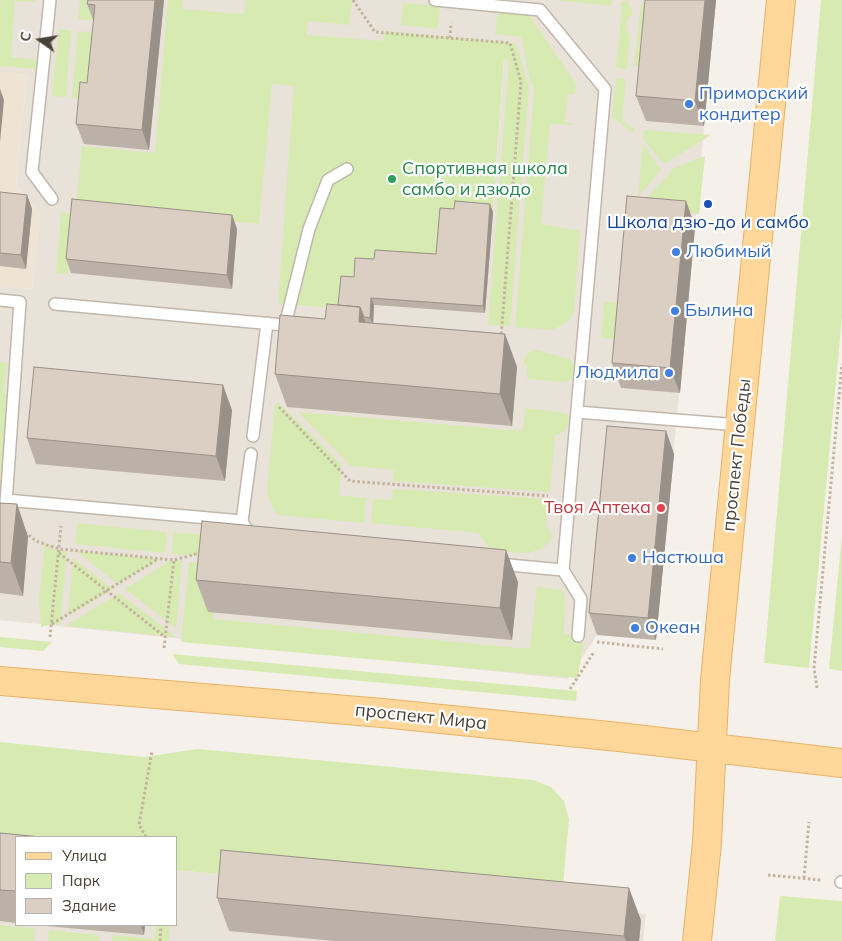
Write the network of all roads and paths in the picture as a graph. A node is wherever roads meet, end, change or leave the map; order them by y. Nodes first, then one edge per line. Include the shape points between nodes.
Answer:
1 (50, 0) edge
2 (353, 0) edge
3 (435, 0) edge
4 (781, 0) edge
5 (347, 169) dead end
6 (52, 200) dead end
7 (0, 300) edge
8 (55, 304) dead end
9 (267, 323) junction
10 (286, 325) junction
11 (305, 327) edge
12 (500, 344) edge
13 (842, 364) edge
14 (259, 386) junction
15 (577, 412) junction
16 (739, 425) junction
17 (253, 436) dead end
18 (250, 454) dead end
19 (570, 498) junction
20 (6, 500) junction
21 (63, 505) junction
22 (2, 516) edge
23 (242, 521) junction
24 (261, 540) edge
25 (208, 550) edge
26 (59, 551) junction
27 (159, 558) junction
28 (174, 560) junction
29 (485, 562) edge
30 (563, 570) junction
31 (106, 591) junction
32 (52, 624) junction
33 (578, 636) joint
34 (50, 637) dead end
35 (165, 637) junction
36 (164, 648) dead end
37 (663, 649) dead end
38 (595, 651) dead end
39 (0, 680) edge
40 (817, 688) dead end
41 (570, 689) dead end
42 (711, 748) junction
43 (152, 751) dead end
44 (842, 763) edge
45 (809, 822) dead end
46 (146, 836) edge
47 (768, 875) dead end
48 (804, 878) junction
49 (842, 882) edge
50 (161, 926) edge
51 (160, 941) edge
52 (697, 941) edge

1 - 6 lane via 32,172
2 - 12 path via 375,32 510,43 521,82
3 - 15 lane via 540,10 605,89
4 - 16 main road, проспект Победы
5 - 10 lane via 328,180 309,229
7 - 20 lane via 20,302
8 - 9 lane
9 - 10 lane
9 - 14 lane
10 - 11 lane
13 - 40 path via 814,668
14 - 17 lane
14 - 19 path via 350,481
15 - 16 lane
15 - 19 lane
16 - 42 main road, проспект Победы
18 - 23 lane
19 - 30 lane
20 - 21 lane
20 - 22 lane
21 - 23 lane
21 - 26 path
22 - 26 path via 36,541
23 - 24 lane via 252,539
25 - 28 path
26 - 27 path
26 - 31 path
26 - 32 path
27 - 28 path
27 - 31 path
28 - 35 path
29 - 30 lane
30 - 33 lane via 581,599
31 - 32 path
31 - 35 path
32 - 34 path
33 - 37 path via 600,643
35 - 36 path
38 - 41 path
39 - 42 main road, проспект Мира via 382,713
42 - 44 main road, проспект Мира
42 - 52 main road, проспект Победы via 707,843
43 - 46 path via 140,825
45 - 48 path
47 - 48 path
48 - 49 path
50 - 51 path

